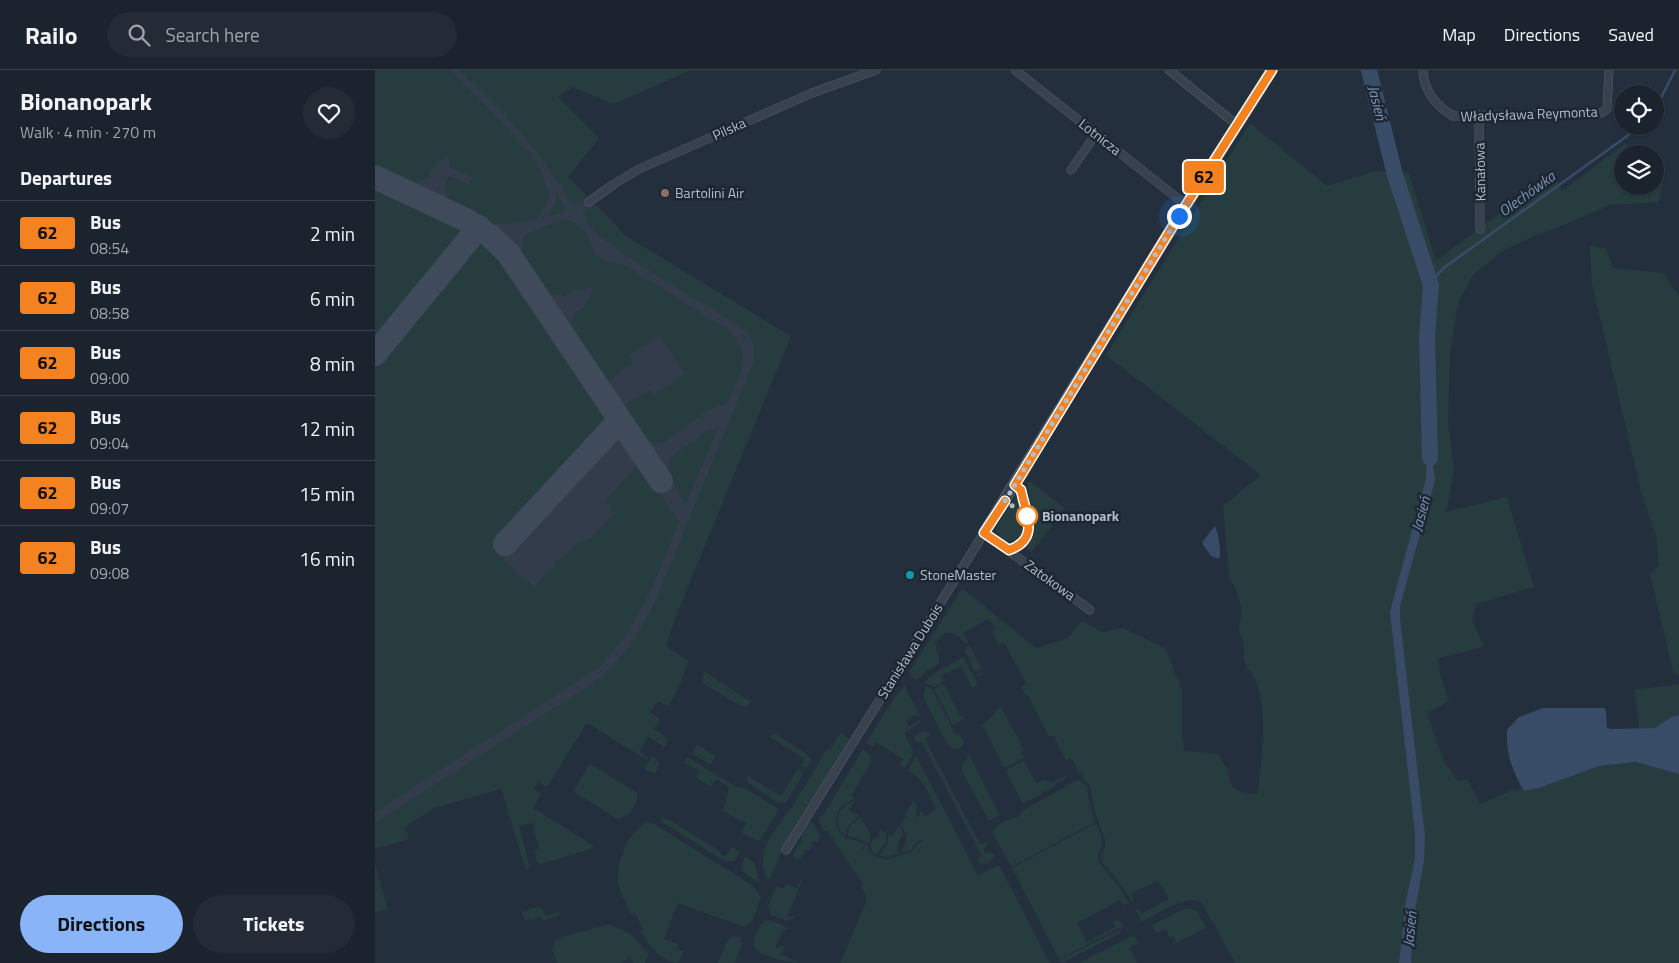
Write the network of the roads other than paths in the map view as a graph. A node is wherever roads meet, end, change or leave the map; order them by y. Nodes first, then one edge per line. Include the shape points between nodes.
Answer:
1 (876, 70) edge
2 (1015, 70) edge
3 (1169, 70) edge
4 (1272, 70) edge
5 (1423, 70) edge
6 (1609, 70) edge
7 (1479, 116) junction
8 (1237, 125) junction
9 (1096, 134) junction
10 (1071, 170) dead end
11 (589, 202) dead end
12 (1186, 205) junction
13 (1480, 229) dead end
14 (984, 533) junction
15 (1091, 610) dead end
16 (786, 850) dead end

1 - 11 street, Pilska via 812,92 639,169
2 - 9 street, Lotnicza
3 - 8 street
4 - 8 street, Stanisława Dubois
5 - 7 street, Władysława Reymonta via 1433,100 1441,109 1453,116
6 - 7 street, Władysława Reymonta via 1605,111
7 - 13 street, Kanałowa
8 - 12 street, Stanisława Dubois
9 - 10 street
9 - 12 street, Lotnicza
12 - 14 street, Stanisława Dubois
14 - 15 street, Zatokowa
14 - 16 street, Stanisława Dubois

